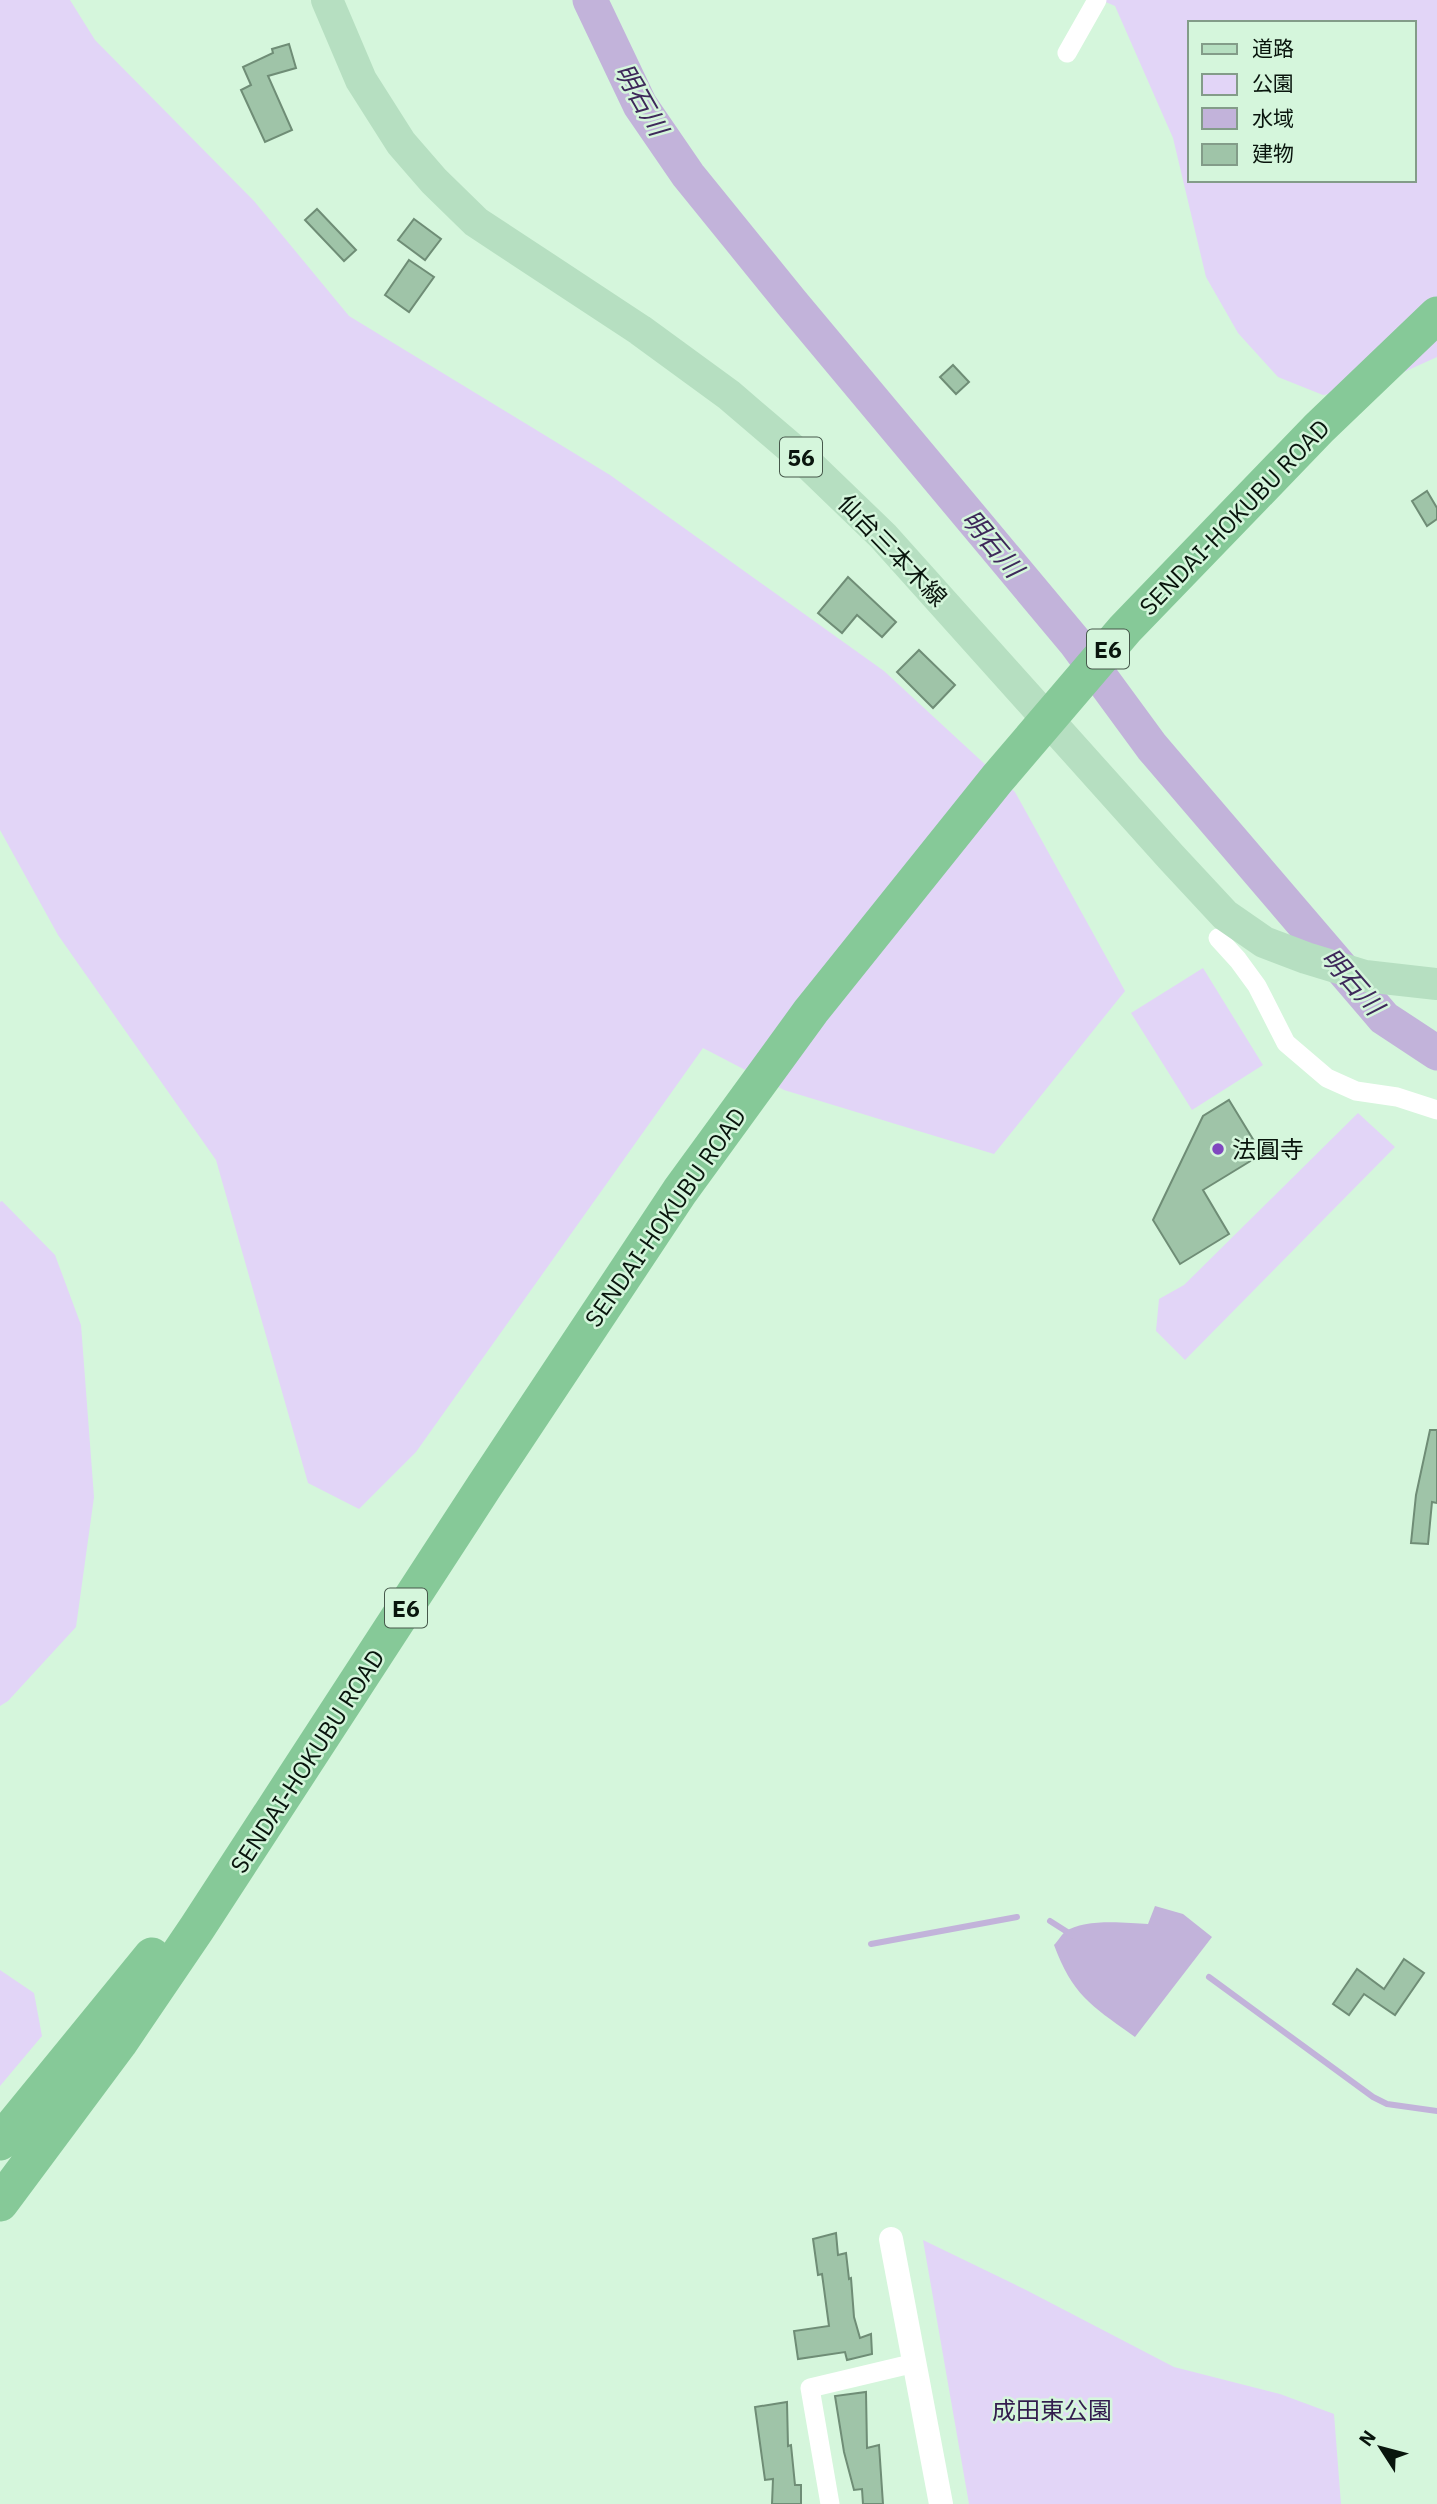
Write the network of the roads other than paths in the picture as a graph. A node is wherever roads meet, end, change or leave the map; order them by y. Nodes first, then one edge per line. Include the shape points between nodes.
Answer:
1 (327, 0) edge
2 (1097, 0) edge
3 (1067, 53) dead end
4 (1437, 315) edge
5 (1218, 938) dead end
6 (1423, 983) edge
7 (1437, 1110) edge
8 (327, 1728) junction
9 (0, 2141) edge
10 (0, 2203) edge
11 (891, 2239) dead end
12 (915, 2363) junction
13 (830, 2504) edge
14 (941, 2504) edge

1 - 6 main road, 仙台三本木線 / 56 via 362,80 401,143 433,181 476,222 640,330 729,395 798,454 883,536 1225,915 1264,942 1306,958 1365,976
2 - 3 street
4 - 8 highway, SENDAI-HOKUBU ROAD / E6 via 1319,428 1125,629 997,779 811,1012 680,1191
5 - 7 street via 1256,986 1286,1043 1326,1077 1356,1091 1397,1097
8 - 9 highway via 195,1903
8 - 10 highway, SENDAI-HOKUBU ROAD / E6 via 119,2043
11 - 12 street
12 - 13 street via 810,2388
12 - 14 street

